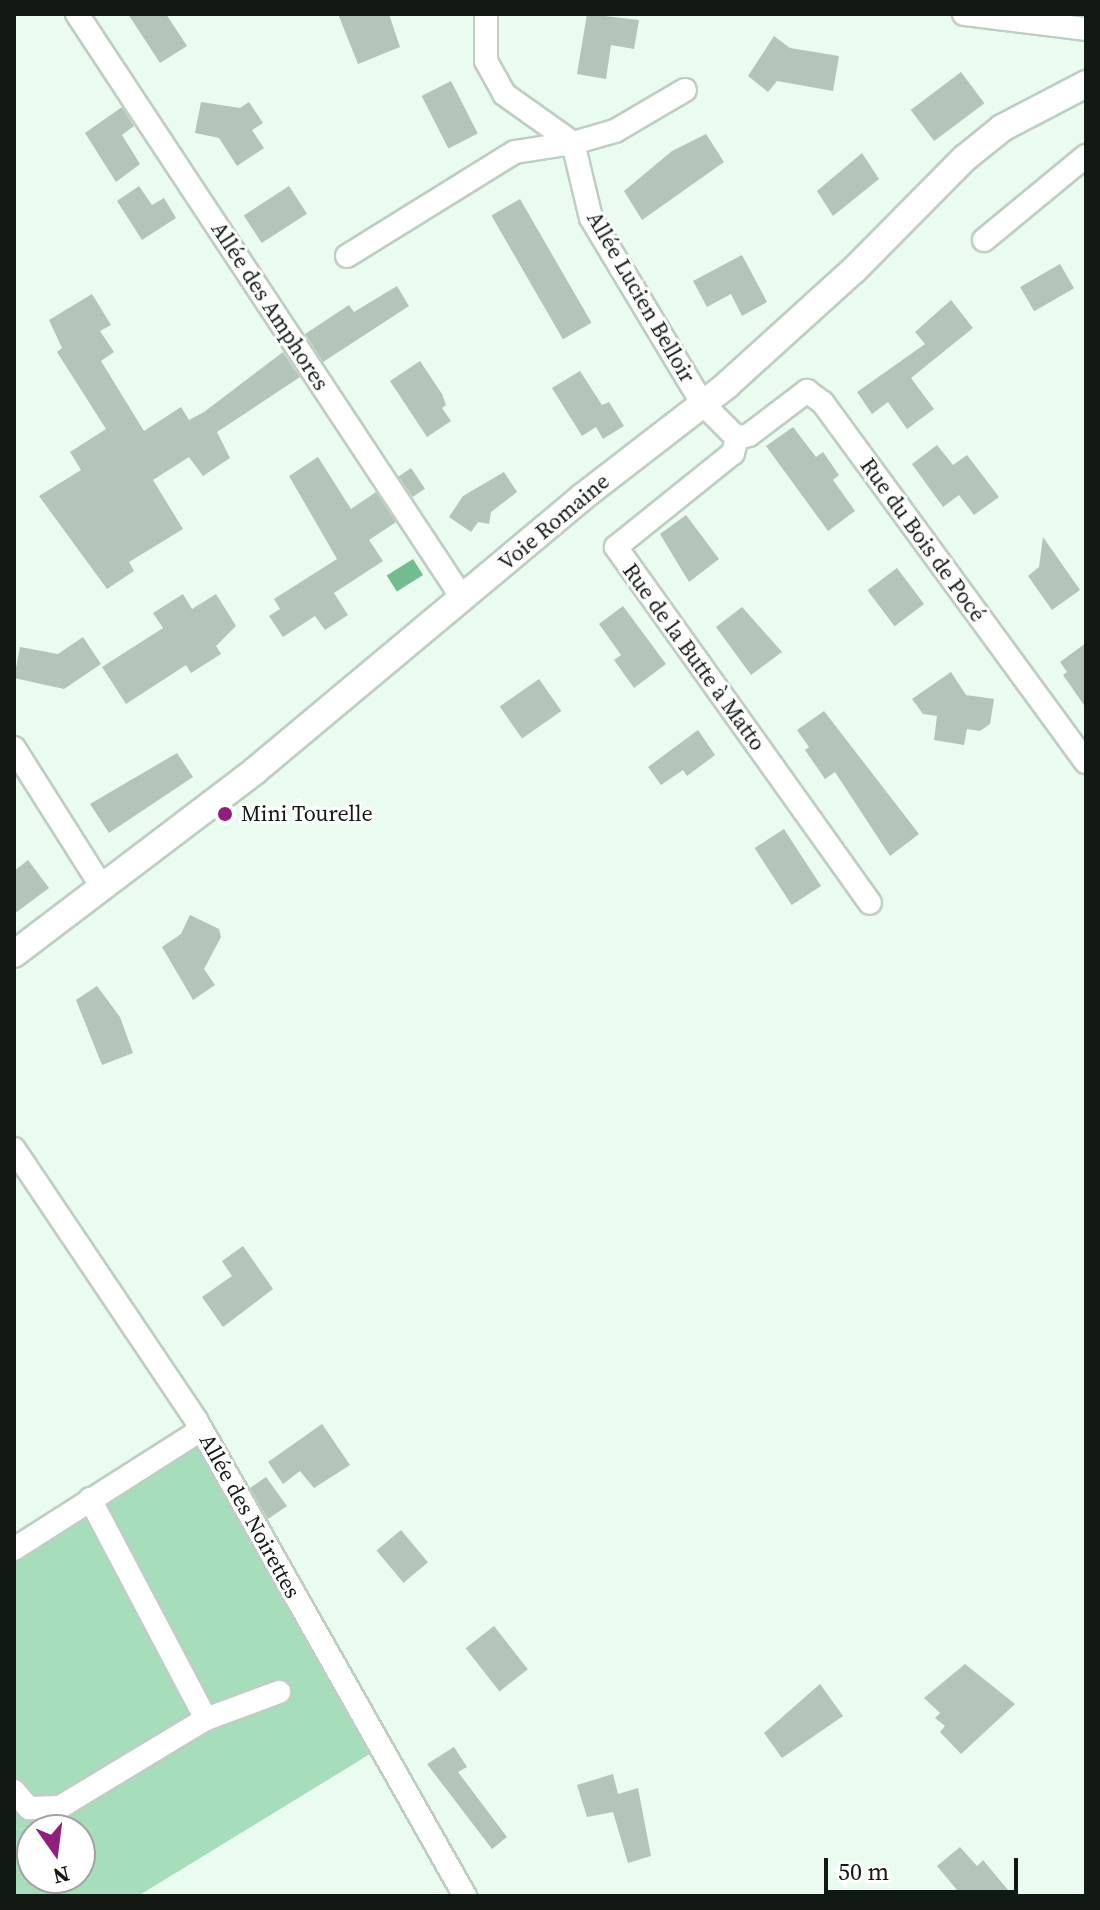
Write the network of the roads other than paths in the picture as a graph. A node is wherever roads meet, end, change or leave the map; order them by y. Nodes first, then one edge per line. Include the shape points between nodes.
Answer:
1 (77, 14) edge
2 (486, 14) edge
3 (964, 14) edge
4 (1086, 29) edge
5 (1086, 84) edge
6 (685, 90) dead end
7 (573, 143) junction
8 (1086, 156) edge
9 (984, 240) dead end
10 (347, 256) dead end
11 (702, 403) junction
12 (737, 438) junction
13 (463, 599) junction
14 (14, 748) edge
15 (1086, 762) edge
16 (102, 887) junction
17 (870, 903) dead end
18 (14, 954) edge
19 (14, 1149) edge
20 (201, 1430) junction
21 (90, 1499) junction
22 (14, 1549) edge
23 (279, 1692) dead end
24 (206, 1719) junction
25 (14, 1791) edge
26 (465, 1896) edge

1 - 13 street, Allée des Amphores
2 - 7 street via 486,61 504,94
3 - 4 street
5 - 11 street, Voie Romaine via 1002,128 965,158 790,330
6 - 7 street via 615,131
7 - 10 street via 515,152
7 - 11 street, Allée Lucien Belloir via 591,218
8 - 9 street
11 - 12 street
11 - 13 street, Voie Romaine
12 - 15 street, Rue du Bois de Pocé via 749,435 807,391 823,403
12 - 17 street, Rue de la Butte à Matto via 733,453 616,547
13 - 16 street, Voie Romaine via 256,770
14 - 16 street
16 - 18 street, Voie Romaine
19 - 20 street, Allée des Noirettes
20 - 21 street
20 - 26 street, Allée des Noirettes
21 - 22 street
21 - 24 street
23 - 24 street
24 - 25 street via 60,1807 29,1808

